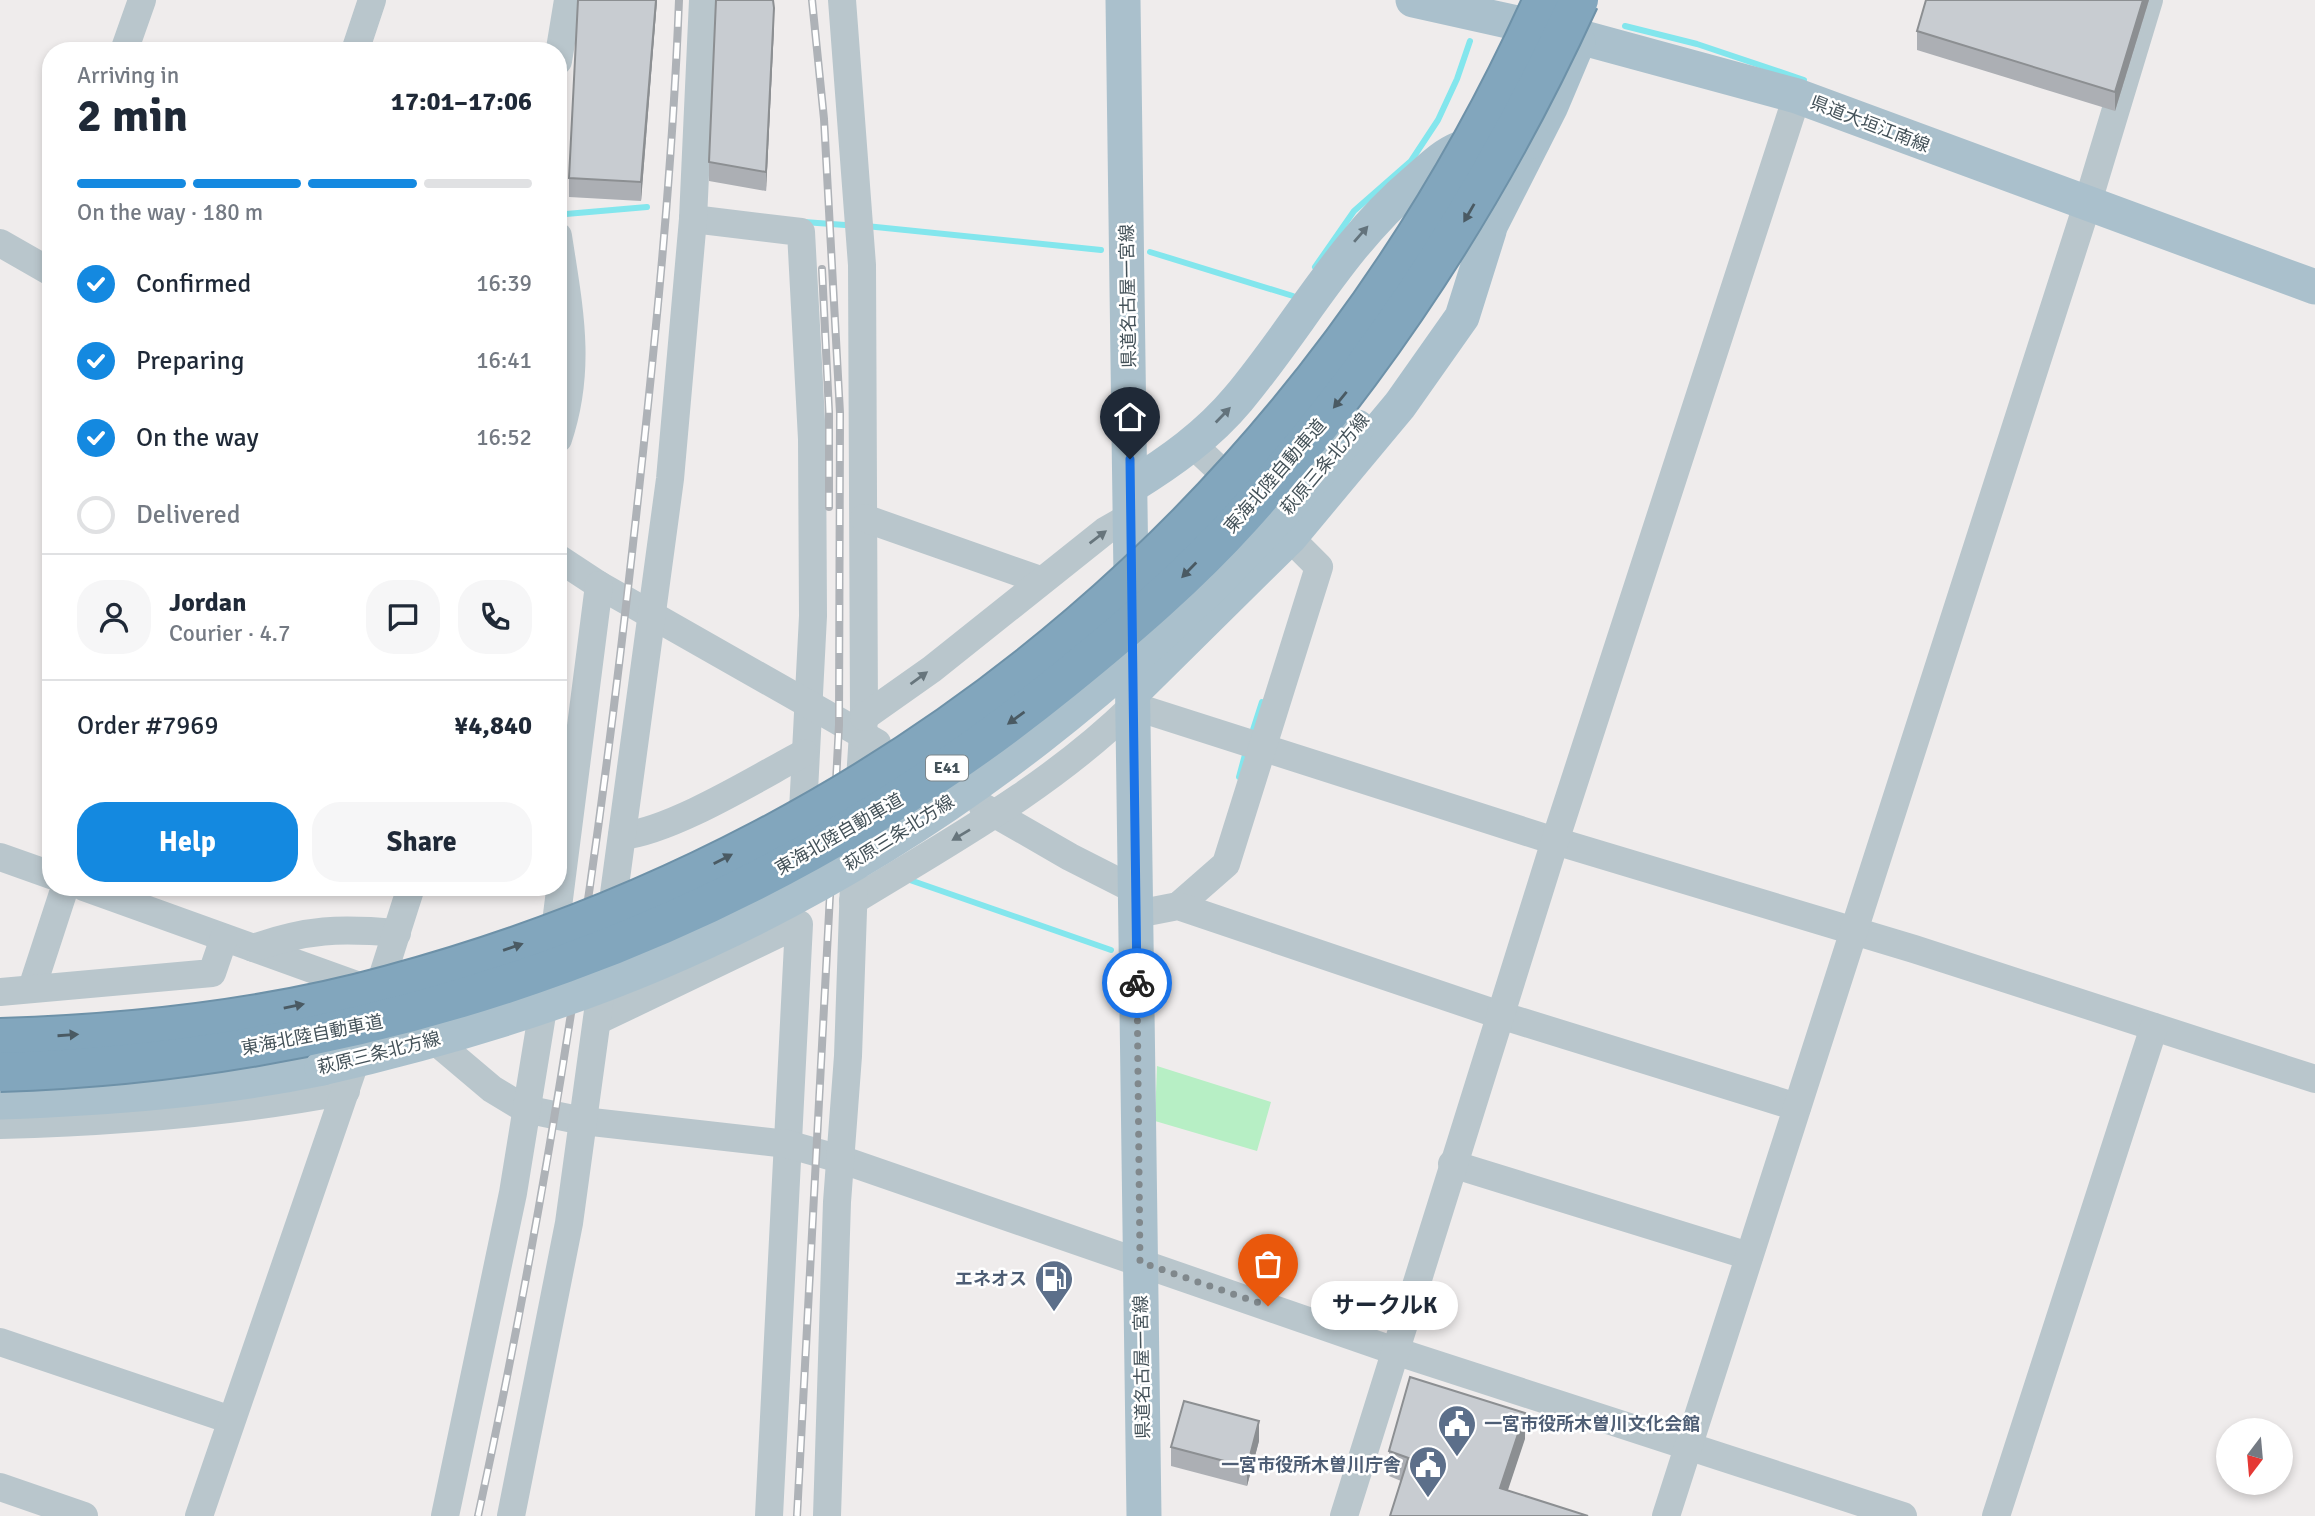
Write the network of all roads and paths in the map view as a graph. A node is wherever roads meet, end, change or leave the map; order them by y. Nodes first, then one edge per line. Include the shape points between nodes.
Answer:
1 (142, 0) edge
2 (372, 0) edge
3 (568, 0) edge
4 (703, 0) edge
5 (842, 0) edge
6 (1123, 0) edge
7 (1413, 0) edge
8 (1595, 0) edge
9 (2149, 0) edge
10 (1563, 14) edge
11 (127, 42) edge
12 (358, 42) edge
13 (561, 42) edge
14 (1797, 96) junction
15 (1533, 141) junction
16 (2087, 205) junction
17 (693, 219) junction
18 (1489, 231) junction
19 (0, 243) edge
20 (42, 266) edge
21 (2315, 287) edge
22 (567, 293) edge
23 (567, 405) edge
24 (1192, 444) junction
25 (1131, 501) junction
26 (864, 518) junction
27 (1290, 537) junction
28 (567, 564) edge
29 (1040, 580) junction
30 (599, 585) junction
31 (652, 615) junction
32 (1133, 699) junction
33 (810, 704) junction
34 (863, 726) junction
35 (1261, 745) junction
36 (804, 753) junction
37 (995, 814) junction
38 (622, 836) junction
39 (1555, 841) junction
40 (567, 852) edge
41 (0, 857) edge
42 (42, 872) edge
43 (62, 896) edge
44 (109, 896) edge
45 (408, 896) edge
46 (561, 896) edge
47 (853, 901) junction
48 (1136, 902) junction
49 (1178, 906) junction
50 (799, 924) junction
51 (1854, 930) junction
52 (397, 933) junction
53 (224, 938) junction
54 (253, 948) junction
55 (32, 988) junction
56 (0, 992) edge
57 (377, 992) junction
58 (1500, 1015) junction
59 (597, 1021) junction
60 (2154, 1027) junction
61 (0, 1038) edge
62 (0, 1072) edge
63 (2315, 1079) edge
64 (334, 1080) junction
65 (0, 1102) edge
66 (1797, 1107) junction
67 (525, 1109) junction
68 (583, 1121) junction
69 (0, 1125) edge
70 (787, 1144) junction
71 (840, 1159) junction
72 (1452, 1164) junction
73 (1749, 1256) junction
74 (1140, 1262) junction
75 (0, 1342) edge
76 (1395, 1351) junction
77 (231, 1420) junction
78 (1687, 1446) junction
79 (0, 1487) edge
80 (84, 1516) edge
81 (199, 1516) edge
82 (445, 1516) edge
83 (511, 1516) edge
84 (768, 1516) edge
85 (827, 1516) edge
86 (1144, 1516) edge
87 (1344, 1516) edge
88 (1666, 1516) edge
89 (1903, 1516) edge
90 (1996, 1516) edge

1 - 11 street
2 - 12 street
3 - 13 street
4 - 17 street
5 - 26 street via 862,265
6 - 25 main road, 県道名古屋一宮線
7 - 10 main road, 県道大垣江南線
8 - 10 main road, 萩原三条北方線
9 - 16 street
10 - 14 main road, 県道大垣江南線
10 - 15 main road, 萩原三条北方線 via 1551,106
61 -> 10 highway, 東海北陸自動車道 / E41, bridge via 171,1026 282,1009 388,986 489,955 592,919 696,873 827,804 939,733 1083,624 1164,551 1273,433 1329,363 1427,220 1515,63
10 -> 62 highway, 東海北陸自動車道 / E41, bridge via 1546,73 1456,234 1409,307 1314,431 1241,518 1177,583 1106,646 963,757 789,865 592,954 496,990 396,1018 174,1061
14 - 16 main road, 県道大垣江南線
14 - 39 street
15 - 18 main road, 萩原三条北方線
24 -> 15 main road via 1242,393 1360,234 1387,206 1458,149
16 - 21 main road, 県道大垣江南線
16 - 51 street
17 - 31 street via 670,479
17 - 33 street via 801,232 812,439
18 - 27 main road via 1453,334 1363,454
18 - 64 main road, 萩原三条北方線, bridge via 1443,312 1357,427 1268,531 1129,666 1008,761 885,844 736,926 655,964 407,1047
19 - 20 street
22 - 23 street via 573,382
24 - 25 main road
24 - 27 street
29 -> 25 street via 1105,531
25 - 32 main road, 県道名古屋一宮線
26 - 29 street
26 - 34 street
27 - 32 main road
27 - 35 street via 1319,567
28 - 30 street
34 -> 29 street
30 - 31 street
30 - 40 street
31 - 33 street
31 - 38 street
32 - 35 street
32 - 37 street via 1057,773
32 - 48 main road, 県道名古屋一宮線
33 - 34 street
33 - 36 street
34 - 37 street
34 - 47 street
35 - 39 street
35 - 49 street via 1226,864
36 - 38 street via 680,816 639,834
36 - 50 street
37 -> 47 street
37 - 48 street
38 - 59 street
39 - 51 street
39 - 58 street
41 - 42 street
43 - 55 street
44 - 53 street
45 - 52 street
46 - 67 street
47 - 71 street via 859,966 856,1056
48 - 49 street
48 - 74 main road, 県道名古屋一宮線
49 - 58 street
50 - 59 street
50 - 70 street
51 - 60 street
51 - 66 street
52 - 54 street via 340,928 293,934
52 - 57 street
53 - 54 street
53 - 55 street via 212,973
54 - 57 street
55 - 56 street
57 - 64 street
57 - 67 street via 492,1089
58 - 66 street
58 - 72 street
59 - 68 street
60 - 63 street
60 - 90 street
64 - 65 main road, 萩原三条北方線
64 - 69 street via 267,1106 192,1115
64 - 77 street
66 - 73 street
67 - 68 street
67 - 82 street via 513,1193
68 - 70 street
68 - 83 street via 569,1223
70 - 71 street
70 - 84 street
71 - 74 street
71 - 85 street
72 - 73 street
72 - 76 street
73 - 78 street
74 - 76 street
74 - 86 main road, 県道名古屋一宮線
75 - 77 street
76 - 78 street
76 - 87 street
77 - 81 street
78 - 88 street
78 - 89 street
79 - 80 street

